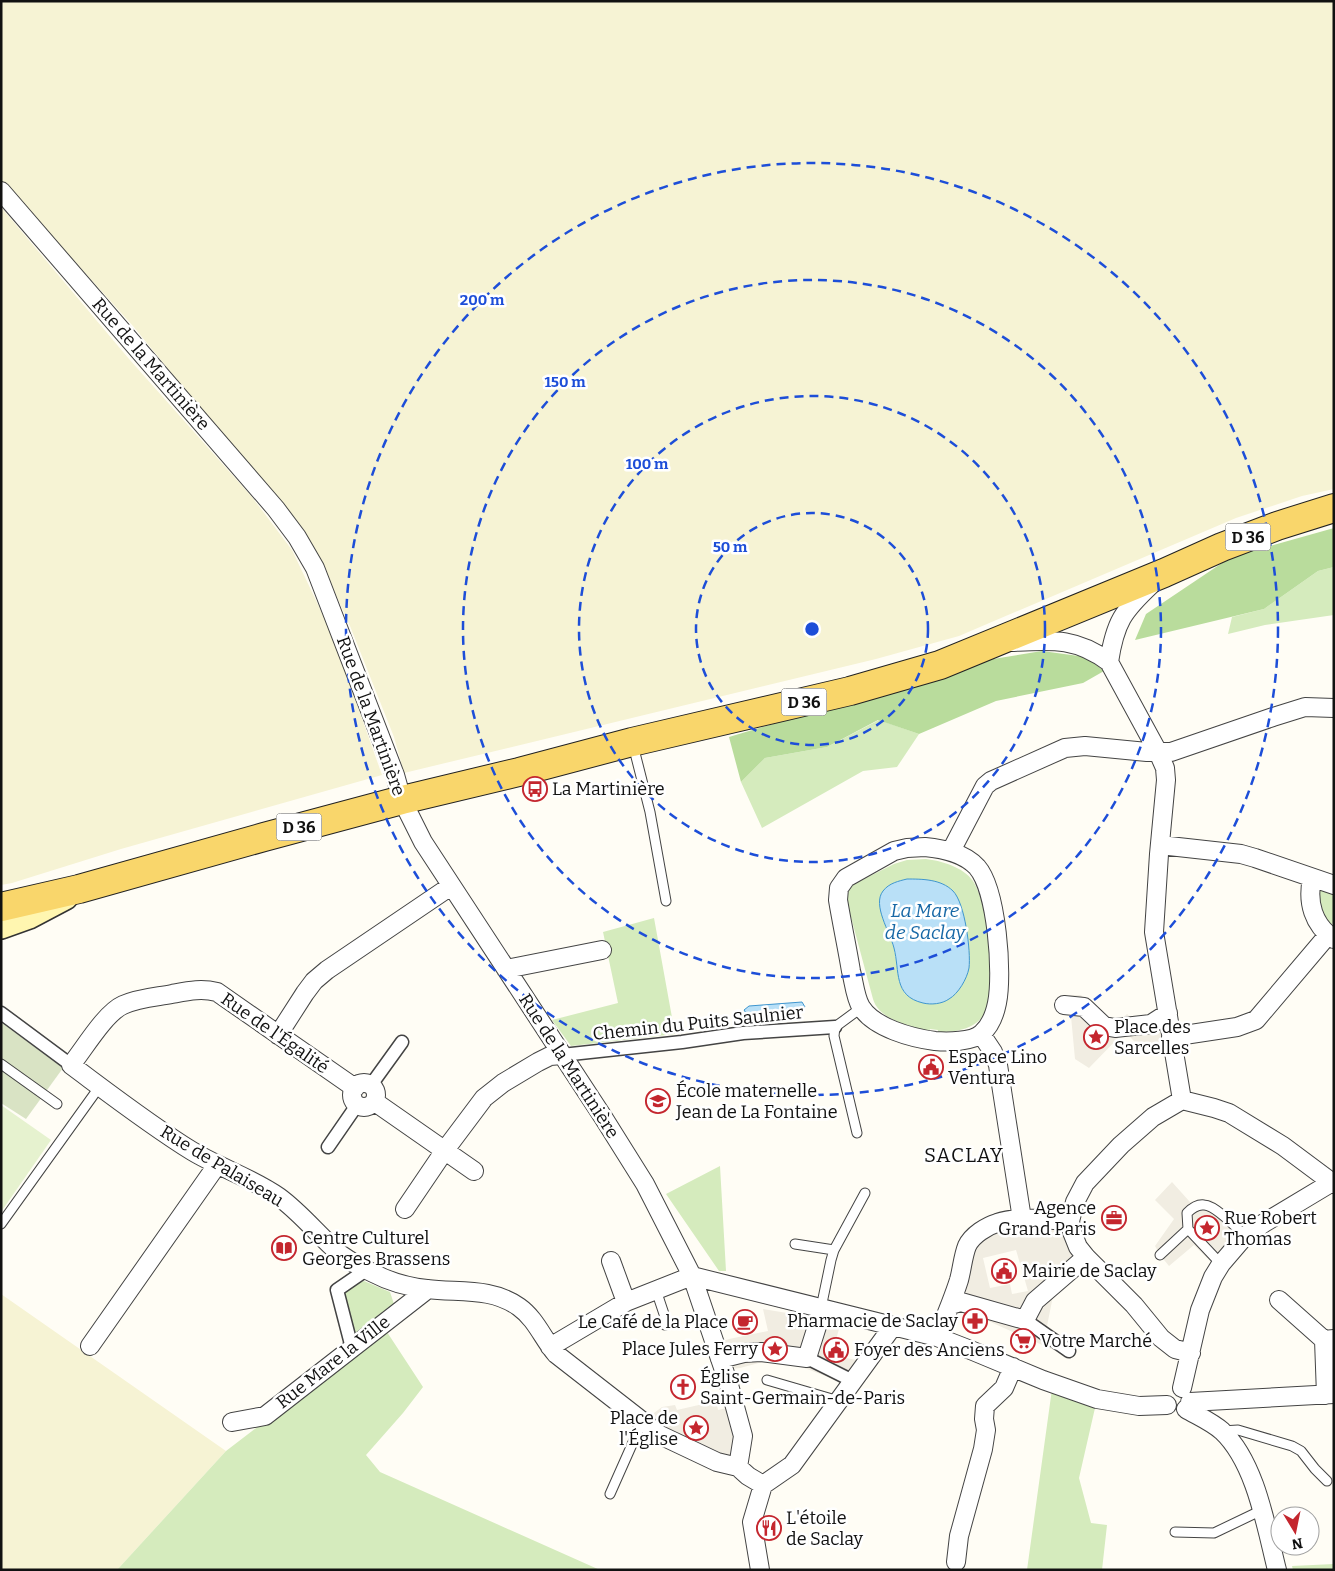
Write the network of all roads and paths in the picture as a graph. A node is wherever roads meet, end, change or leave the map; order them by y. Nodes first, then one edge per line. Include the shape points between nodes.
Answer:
1 (1, 191) edge
2 (1334, 508) edge
3 (1164, 573) junction
4 (996, 642) junction
5 (1109, 662) junction
6 (1334, 708) edge
7 (632, 742) junction
8 (1158, 752) junction
9 (402, 800) junction
10 (1160, 845) junction
11 (951, 851) junction
12 (1312, 879) junction
13 (1334, 885) edge
14 (451, 886) junction
15 (79, 889) junction
16 (666, 901) dead end
17 (1, 907) edge
18 (1, 926) edge
19 (1331, 937) edge
20 (602, 950) dead end
21 (506, 969) junction
22 (1064, 1006) dead end
23 (861, 1008) junction
24 (1, 1013) edge
25 (1168, 1013) junction
26 (835, 1027) junction
27 (982, 1034) junction
28 (278, 1035) junction
29 (1171, 1037) junction
30 (402, 1042) dead end
31 (562, 1055) junction
32 (1, 1064) edge
33 (71, 1065) junction
34 (100, 1086) junction
35 (364, 1095) junction
36 (1182, 1100) junction
37 (57, 1104) dead end
38 (857, 1133) dead end
39 (328, 1147) dead end
40 (445, 1150) junction
41 (217, 1165) junction
42 (474, 1171) dead end
43 (1333, 1183) edge
44 (864, 1193) dead end
45 (405, 1209) dead end
46 (1022, 1219) junction
47 (1070, 1221) junction
48 (1, 1224) edge
49 (1188, 1229) junction
50 (1245, 1236) junction
51 (795, 1244) dead end
52 (834, 1250) junction
53 (1160, 1255) dead end
54 (1086, 1257) junction
55 (611, 1261) dead end
56 (1221, 1264) junction
57 (366, 1270) junction
58 (692, 1276) junction
59 (428, 1289) junction
60 (656, 1290) junction
61 (1279, 1300) dead end
62 (626, 1302) junction
63 (951, 1305) junction
64 (821, 1308) junction
65 (1025, 1320) junction
66 (665, 1325) dead end
67 (893, 1326) junction
68 (937, 1337) junction
69 (1329, 1339) edge
70 (90, 1346) dead end
71 (550, 1347) junction
72 (352, 1348) junction
73 (1069, 1351) dead end
74 (1191, 1353) junction
75 (807, 1358) junction
76 (720, 1359) junction
77 (1013, 1367) junction
78 (767, 1380) dead end
79 (853, 1381) junction
80 (1330, 1395) edge
81 (1186, 1400) junction
82 (838, 1401) junction
83 (232, 1422) dead end
84 (642, 1422) junction
85 (1222, 1432) junction
86 (738, 1467) junction
87 (1327, 1480) dead end
88 (763, 1485) junction
89 (610, 1494) dead end
90 (1262, 1510) junction
91 (1174, 1532) dead end
92 (956, 1562) dead end
93 (760, 1570) edge
94 (1277, 1570) edge

1 - 9 street, Rue de la Martinière via 297,537 315,568
2 - 3 main road, D 36 via 1222,547
3 - 4 main road, D 36
3 - 5 street via 1124,614 1113,639
4 - 5 street via 1060,641 1079,644
4 - 7 main road, D 36 via 940,665 850,691
5 - 8 street
6 - 8 street via 1305,707 1171,752
7 - 9 main road, D 36
7 - 16 lane via 650,812
8 - 10 street via 1166,780
8 - 11 street via 1074,746 991,781 981,791
9 - 14 street, Rue de la Martinière via 423,842
9 - 15 main road, D 36
10 - 12 street via 1241,854
10 - 25 street via 1154,932
11 - 23 street via 925,847 894,851 846,878 840,888 841,918
11 - 27 street via 977,868 994,916 999,953 999,991 994,1016
12 - 13 street
12 - 19 street via 1312,912
14 - 21 street, Rue de la Martinière
14 - 28 street via 314,981
15 - 17 main road, D 36
15 - 18 main road via 29,916
19 - 29 street via 1256,1020 1237,1027
20 - 21 street
21 - 31 street, Rue de la Martinière
22 - 25 street via 1084,1007 1104,1026 1115,1028 1150,1024
23 - 26 lane
23 - 27 street via 880,1024 922,1039 957,1042
24 - 33 street, Rue de Palaiseau
25 - 29 street
26 - 31 street, Chemin du Puits Saulnier via 743,1032
26 - 38 lane via 834,1036
27 - 46 street via 998,1064
28 - 33 street, Rue de l'Égalité via 217,992 196,990 143,999 112,1012
28 - 35 street, Rue de l'Égalité
29 - 36 street
30 - 35 street
31 - 40 street via 550,1056 502,1083 484,1098
31 - 58 street, Rue de la Martinière via 645,1184
32 - 37 lane
33 - 34 street, Rue de Palaiseau
34 - 41 street, Rue de Palaiseau via 166,1134
34 - 48 lane
35 - 39 street
35 - 40 street, Rue de l'Égalité
36 - 43 street via 1229,1114 1283,1146
36 - 47 street via 1152,1117 1120,1145 1086,1183 1075,1202
40 - 42 street, Rue de l'Égalité
40 - 45 street
41 - 57 street, Rue de Palaiseau via 281,1198 340,1254
41 - 70 street
43 - 50 street
44 - 52 lane
46 - 47 street
46 - 63 street via 998,1222 974,1237 968,1245
47 - 54 street via 1078,1247
49 - 50 lane via 1187,1213 1204,1204 1212,1206
49 - 53 lane
49 - 56 lane
50 - 56 street
51 - 52 lane
52 - 64 lane
54 - 65 street via 1036,1301
54 - 74 street via 1134,1305 1161,1338 1175,1349
55 - 62 street
56 - 74 street via 1200,1310
57 - 59 street, Rue de Palaiseau via 401,1284
57 - 72 street via 337,1290
58 - 60 street
58 - 64 street via 788,1306
58 - 76 street, Rue de la Martinière
59 - 71 street, Rue de Palaiseau via 488,1293 508,1300 530,1317
59 - 72 street, Rue Mare la Ville
60 - 62 street
60 - 66 lane
61 - 69 street
62 - 71 street
63 - 65 street via 961,1302
63 - 68 street
64 - 67 street
64 - 75 street
65 - 73 street
67 - 68 street
67 - 79 street
68 - 77 street
69 - 80 street
71 - 84 street, Rue de Palaiseau
72 - 83 street, Rue Mare la Ville via 265,1416
74 - 81 street
75 - 76 street via 761,1352
75 - 79 street
76 - 86 street, Rue de la Martinière via 743,1436
77 - 81 street via 1097,1399 1139,1406 1167,1405 1176,1412 1183,1411
77 - 92 street via 1004,1388 985,1406 983,1448 959,1536
78 - 82 lane
79 - 82 street
80 - 81 street
81 - 85 street
82 - 88 street via 792,1465
84 - 86 street, Rue de Palaiseau via 680,1445 717,1462
84 - 89 lane
85 - 87 lane via 1238,1430 1292,1446 1301,1451
85 - 90 street via 1240,1454
86 - 88 street
88 - 93 street via 752,1522
90 - 91 lane via 1214,1533
90 - 94 street

